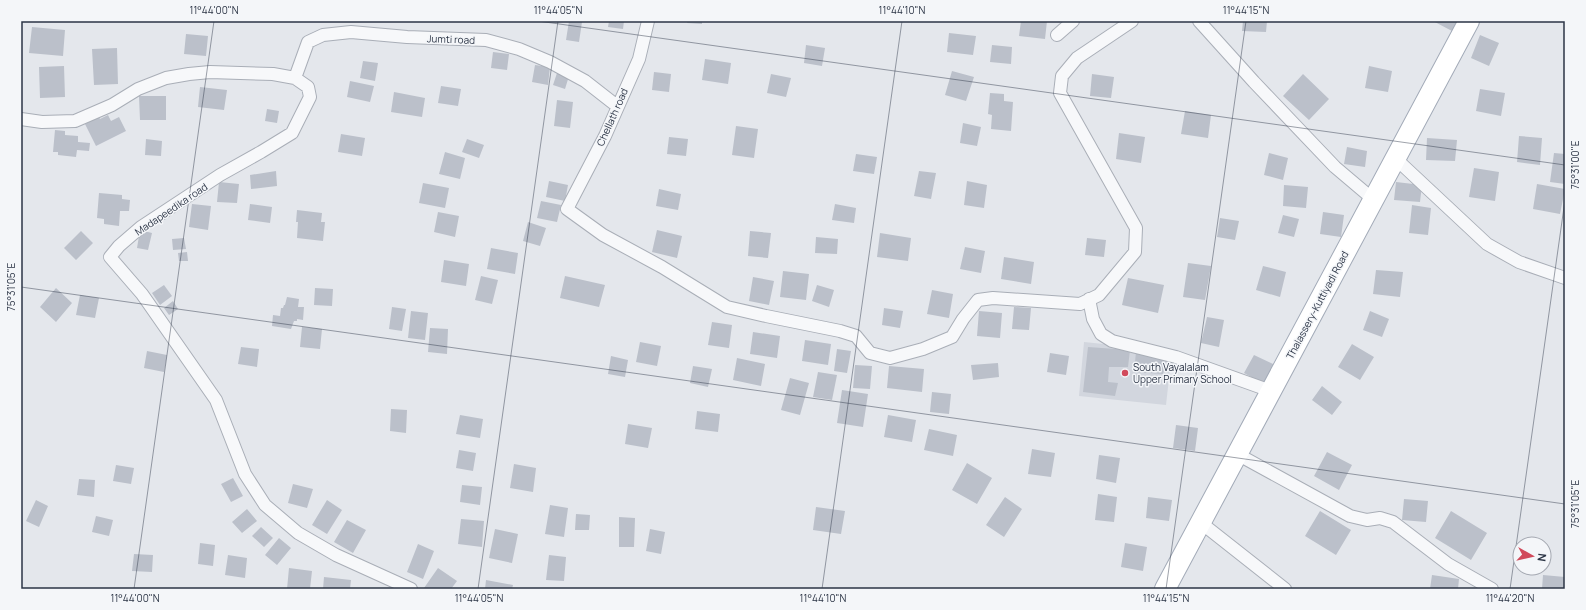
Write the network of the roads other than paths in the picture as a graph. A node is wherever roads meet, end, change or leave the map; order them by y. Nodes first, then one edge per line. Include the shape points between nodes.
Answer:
1 (648, 21) edge
2 (1073, 21) edge
3 (1132, 21) edge
4 (1199, 21) edge
5 (1469, 21) edge
6 (1057, 35) dead end
7 (295, 78) junction
8 (617, 106) junction
9 (21, 119) edge
10 (1395, 158) junction
11 (1374, 200) junction
12 (1565, 278) edge
13 (1089, 299) junction
14 (1271, 391) junction
15 (1236, 454) junction
16 (1200, 522) junction
17 (411, 589) edge
18 (1164, 589) edge
19 (1285, 589) edge
20 (1492, 589) edge

1 - 8 street, Chellath road via 639,59
2 - 6 street
3 - 13 street via 1077,58 1062,76 1060,93 1136,228 1135,252 1100,295
4 - 11 street via 1335,167
5 - 10 main road, Thalassery-Kuttiyadi Road
7 - 8 street, Jumti road via 308,42 323,34 351,32 486,40 519,49 550,62 585,81
7 - 9 street via 273,74 189,74 166,78 138,89 112,106 75,121 42,122
7 - 17 street, Madapeedika road via 308,87 310,97 292,133 220,175 141,227 110,257 142,294 216,400 245,474 265,505 298,533 336,555
8 - 13 street, Chellath road via 605,136 567,209 603,235 727,307 856,336 870,353 890,358 923,349 952,337 978,300 993,298 1080,304
10 - 11 main road, Thalassery-Kuttiyadi Road
10 - 12 street via 1487,244 1519,262
11 - 14 main road, Thalassery-Kuttiyadi Road
13 - 14 street via 1093,319 1101,334 1112,341 1176,357
14 - 15 main road, Thalassery-Kuttiyadi Road
15 - 16 main road, Thalassery-Kuttiyadi Road
15 - 20 street via 1350,516 1367,520 1380,518 1393,522 1448,564
16 - 18 main road, Thalassery-Kuttiyadi Road
16 - 19 street

